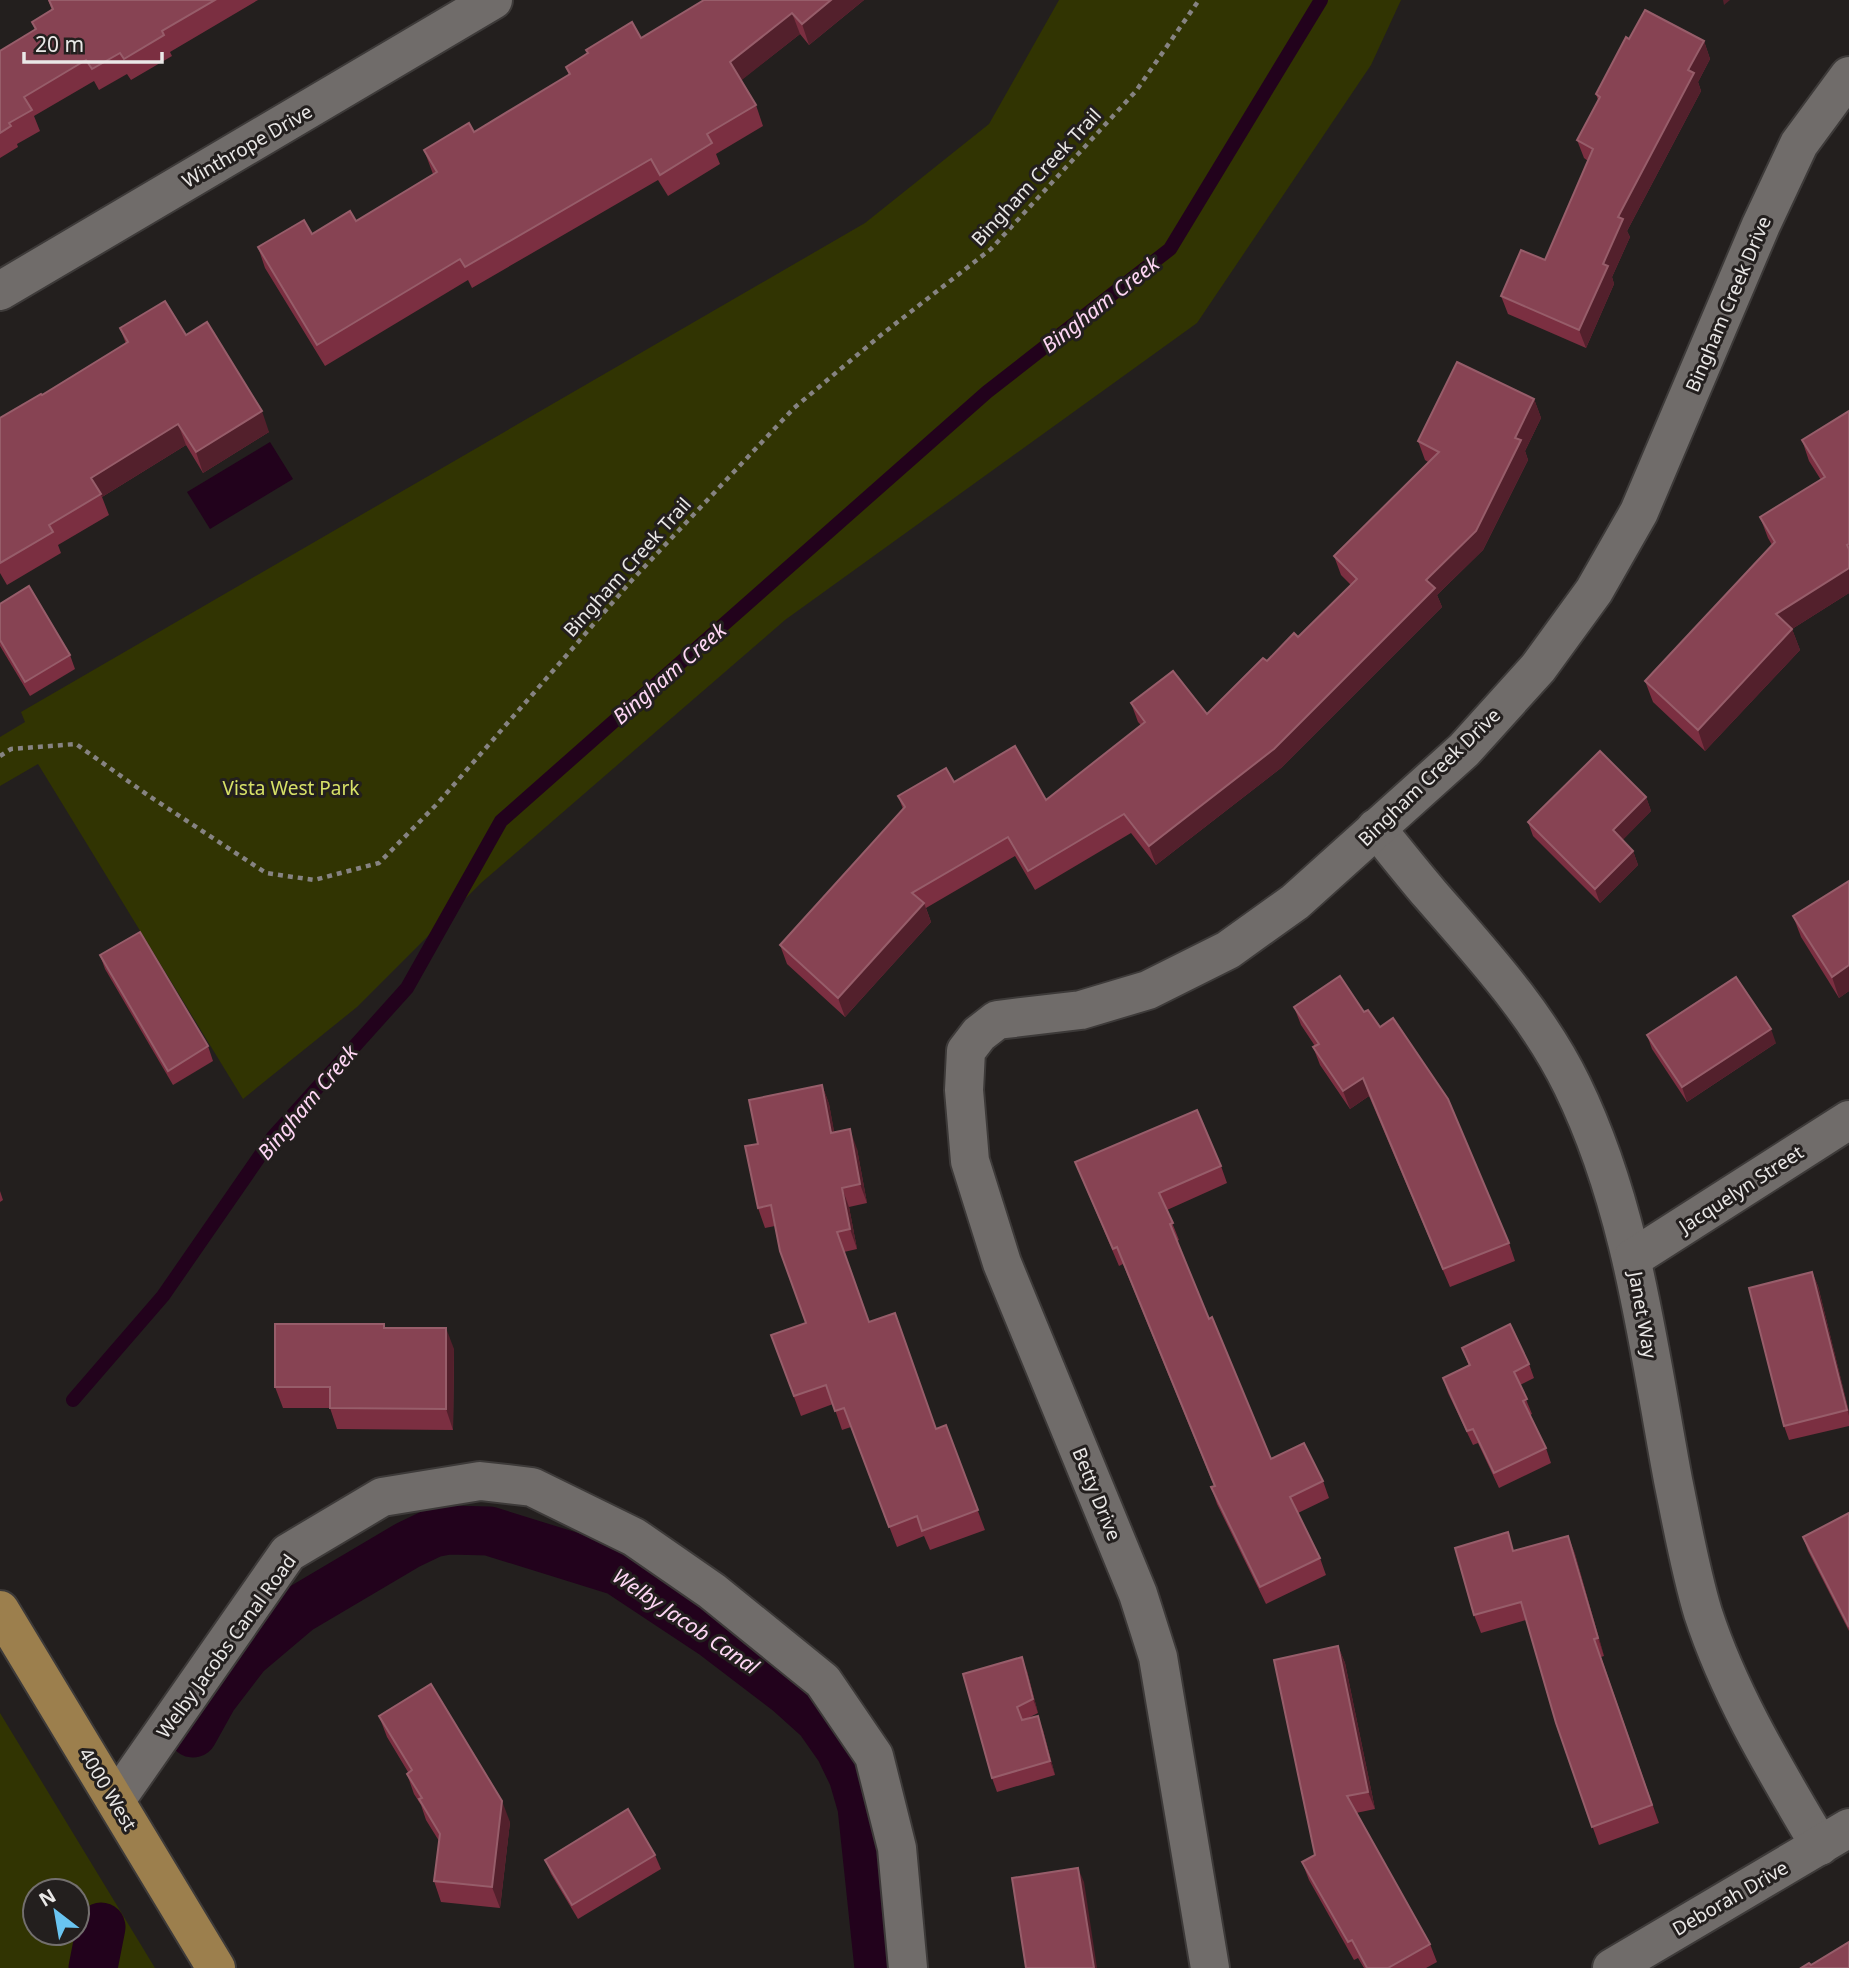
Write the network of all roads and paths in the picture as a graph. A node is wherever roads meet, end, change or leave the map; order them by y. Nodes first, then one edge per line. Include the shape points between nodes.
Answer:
1 (493, 0) edge
2 (1199, 0) edge
3 (1849, 76) edge
4 (0, 291) edge
5 (0, 756) edge
6 (1376, 828) junction
7 (979, 1034) joint
8 (1849, 1120) edge
9 (1633, 1258) junction
10 (0, 1610) edge
11 (116, 1800) junction
12 (1834, 1837) edge
13 (216, 1968) edge
14 (908, 1968) edge
15 (1210, 1968) edge
16 (1612, 1968) edge

1 - 4 street, Winthrope Drive
2 - 5 path, Bingham Creek Trail via 1136,91 991,249 794,408 633,579 437,804 379,863 314,880 265,873 76,744 12,749
3 - 6 street, Bingham Creek Drive via 1798,144 1639,512 1594,591 1538,668 1464,750
6 - 7 street, Bingham Creek Drive via 1295,902 1217,956 1149,990 1081,1010 997,1020
6 - 9 street, Janet Way via 1526,1009 1572,1084 1606,1165
7 - 15 street, Betty Drive via 966,1051 970,1161 1002,1263 1139,1594 1158,1657
8 - 9 street, Jacquelyn Street
9 - 12 street, Janet Way via 1682,1526 1703,1612 1734,1694 1778,1776
10 - 11 main road, 4000 West
11 - 13 main road, 4000 West
11 - 14 street, Welby Jacobs Canal Road via 288,1553 382,1497 480,1481 532,1488 634,1537 712,1591 824,1681 874,1756 897,1848
12 - 16 street, Deborah Drive

